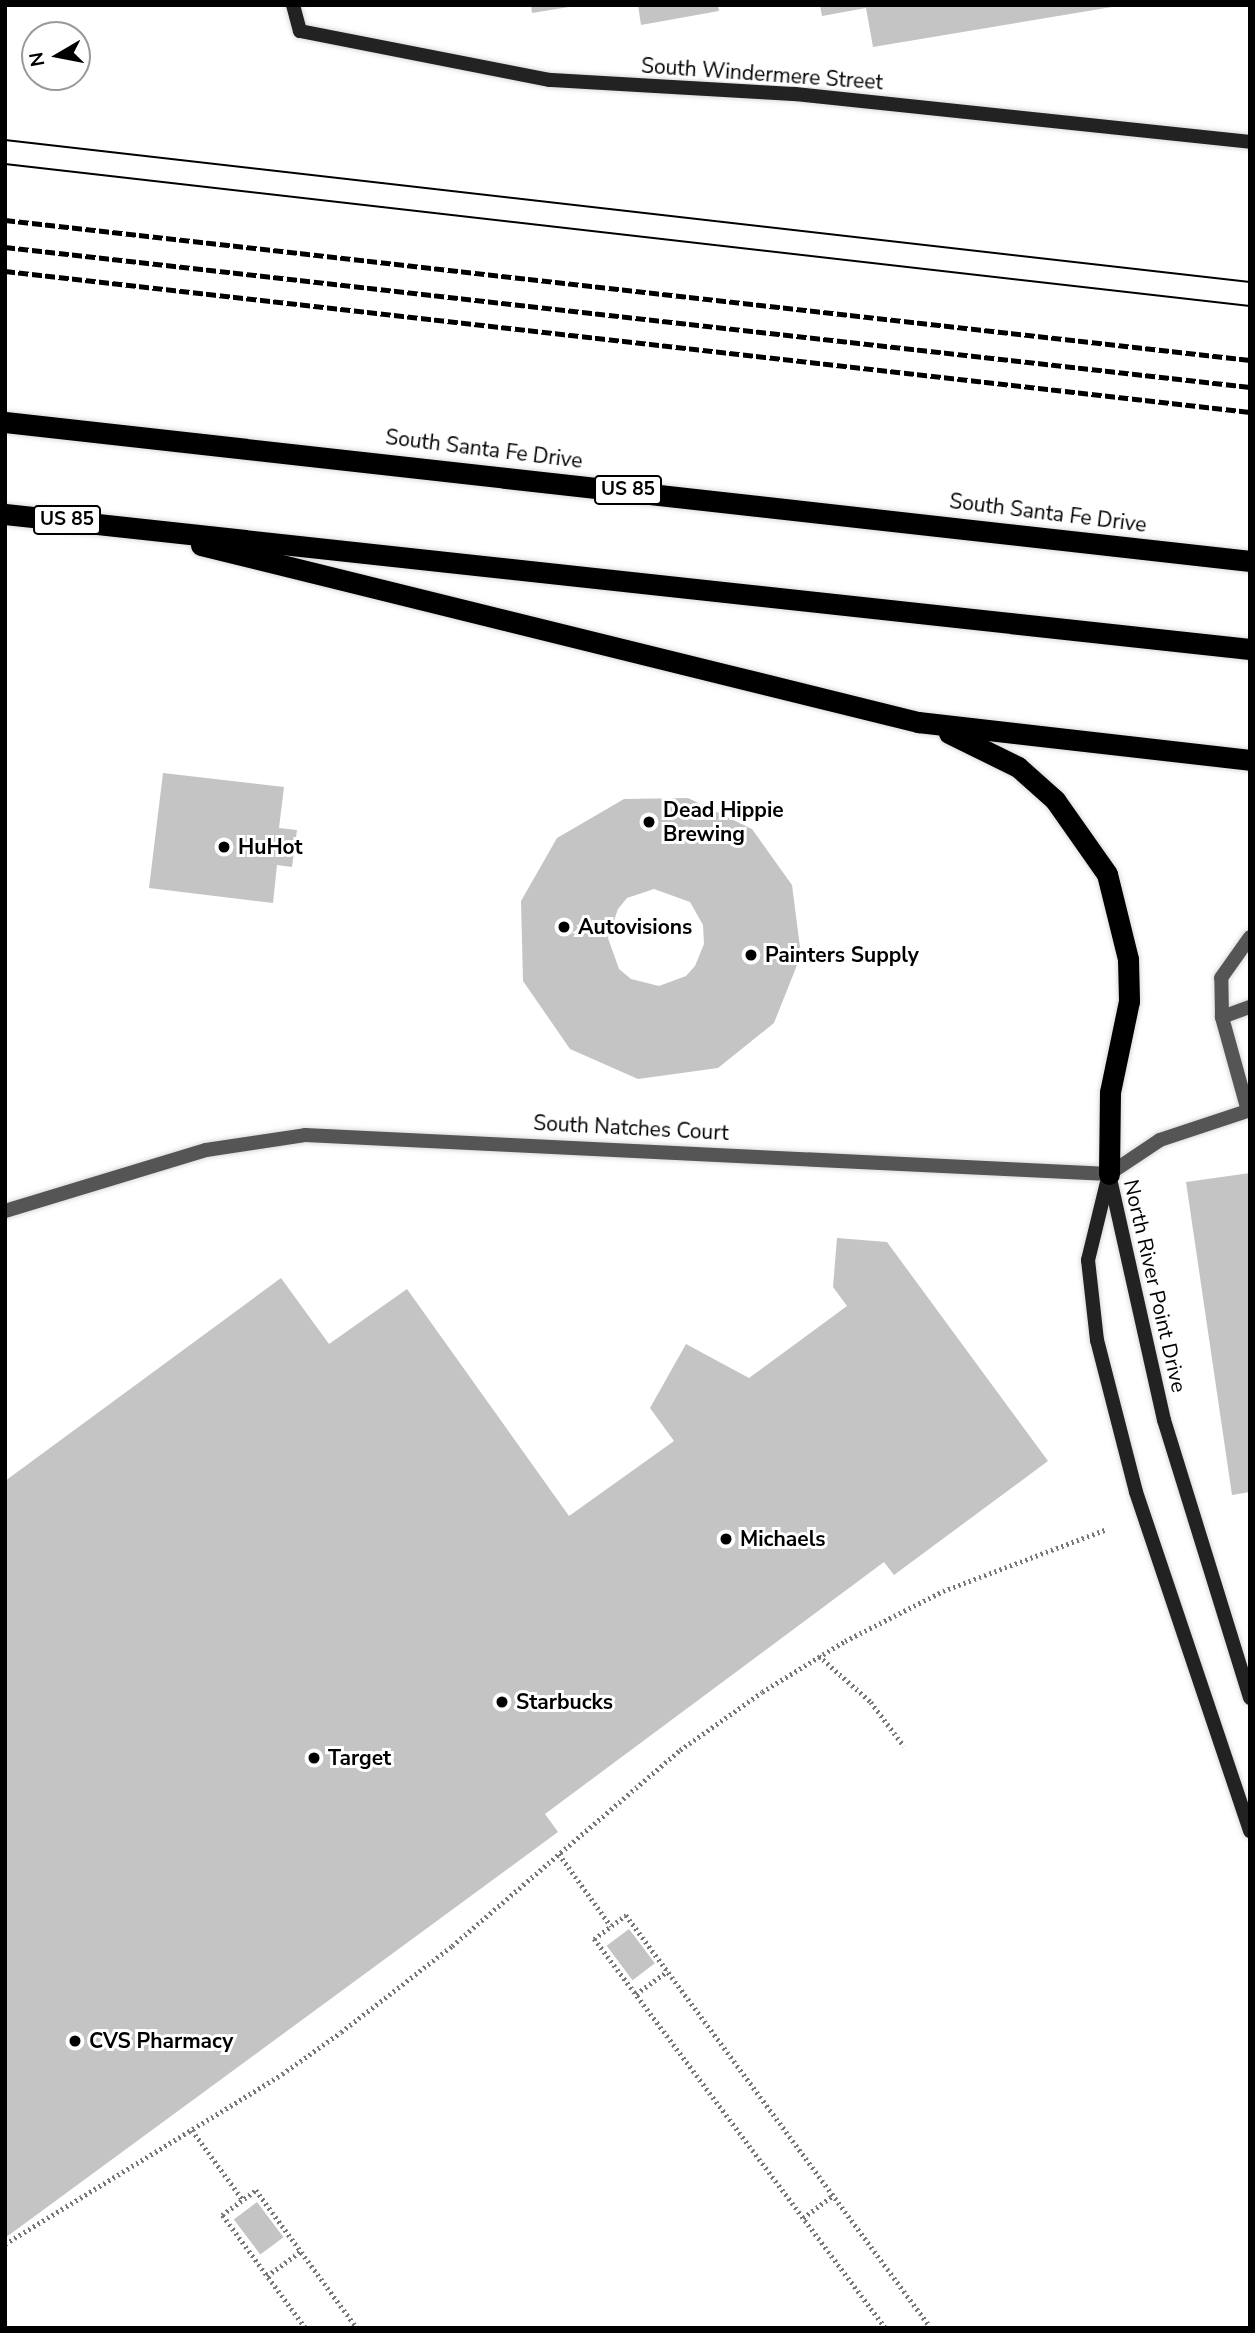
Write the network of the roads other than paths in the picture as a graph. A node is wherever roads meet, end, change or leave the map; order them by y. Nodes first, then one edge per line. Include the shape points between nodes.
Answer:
1 (293, 5) edge
2 (1250, 142) edge
3 (5, 422) edge
4 (5, 514) edge
5 (128, 526) junction
6 (1250, 561) edge
7 (1250, 649) edge
8 (918, 722) junction
9 (1250, 760) edge
10 (1250, 937) edge
11 (1250, 1007) edge
12 (1222, 1017) junction
13 (1249, 1111) edge
14 (1109, 1174) junction
15 (5, 1211) edge
16 (1250, 1698) edge
17 (1250, 1832) edge

1 - 2 street, South Windermere Street via 300,31 550,80 795,94
3 - 6 highway, South Santa Fe Drive / US 85
4 - 5 highway, US 85
5 - 7 highway, US 85
5 - 8 highway
8 - 9 highway
8 - 14 highway via 982,745 1018,767 1055,800 1107,874 1128,959 1129,1001 1110,1092
10 - 12 street via 1221,978
11 - 12 street
12 - 13 street
13 - 14 street via 1160,1140
14 - 15 street, South Natches Court via 305,1135 206,1150
14 - 16 street, North River Point Drive via 1164,1420
14 - 17 street, North River Point Drive via 1088,1260 1097,1340 1136,1492

